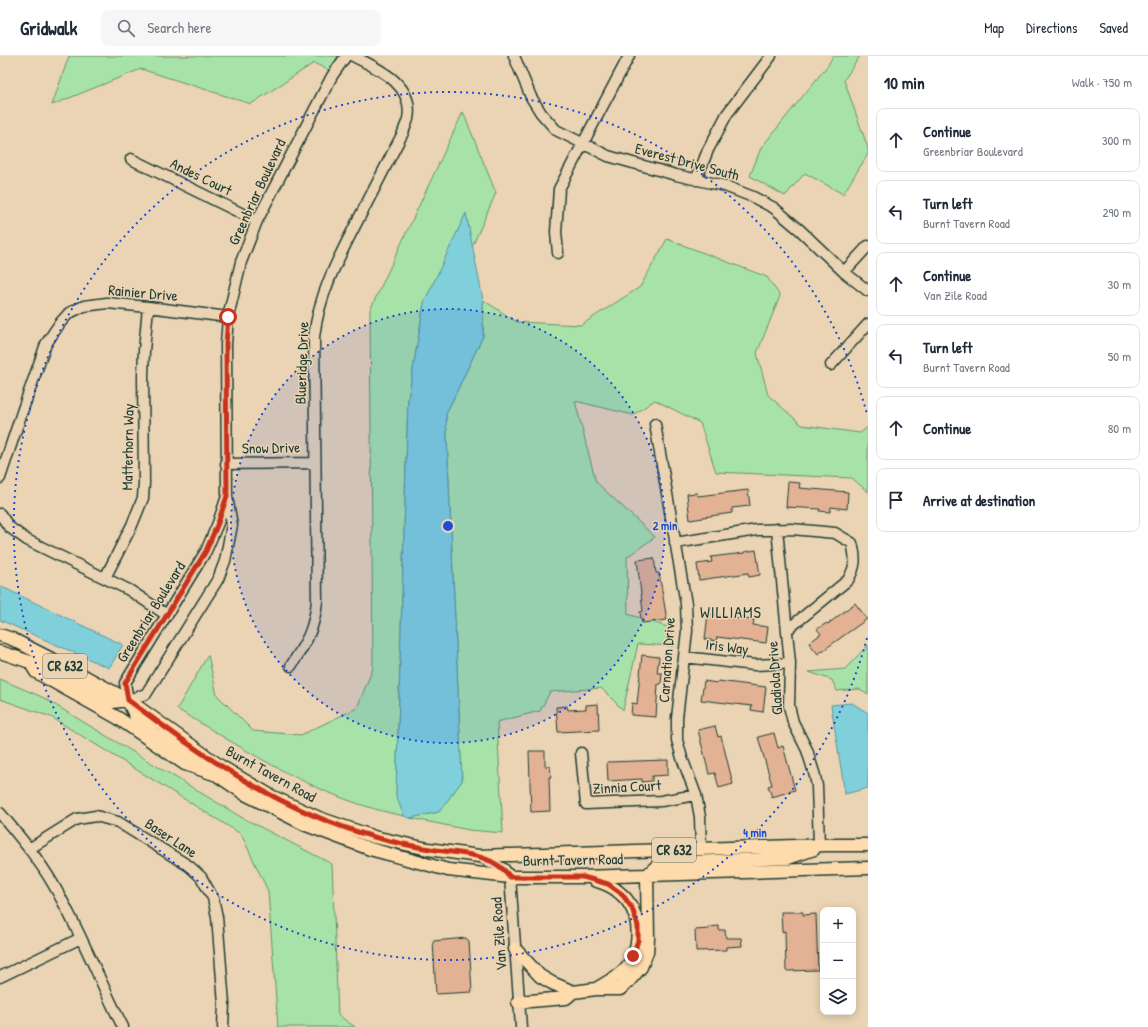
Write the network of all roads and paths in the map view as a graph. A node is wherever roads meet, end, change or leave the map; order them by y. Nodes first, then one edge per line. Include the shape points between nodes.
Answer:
1 (346, 56) edge
2 (352, 56) edge
3 (514, 56) edge
4 (629, 56) edge
5 (771, 56) edge
6 (582, 144) junction
7 (131, 159) dead end
8 (696, 180) junction
9 (257, 221) junction
10 (868, 246) edge
11 (558, 253) dead end
12 (844, 272) junction
13 (868, 291) edge
14 (148, 307) junction
15 (228, 317) junction
16 (868, 324) edge
17 (830, 365) dead end
18 (655, 424) dead end
19 (315, 462) junction
20 (226, 464) junction
21 (0, 478) edge
22 (227, 496) junction
23 (0, 514) edge
24 (777, 529) junction
25 (675, 543) junction
26 (105, 578) junction
27 (167, 614) junction
28 (787, 630) junction
29 (0, 635) edge
30 (0, 652) edge
31 (684, 657) junction
32 (30, 662) junction
33 (790, 663) junction
34 (291, 666) dead end
35 (128, 700) junction
36 (581, 753) dead end
37 (217, 775) junction
38 (696, 795) junction
39 (0, 813) edge
40 (823, 845) junction
41 (868, 845) edge
42 (29, 849) junction
43 (701, 850) junction
44 (479, 856) junction
45 (866, 866) edge
46 (647, 875) junction
47 (510, 877) junction
48 (583, 877) junction
49 (81, 938) junction
50 (515, 948) junction
51 (0, 977) edge
52 (596, 989) junction
53 (573, 992) junction
54 (518, 1002) junction
55 (124, 1027) edge
56 (223, 1027) edge
57 (520, 1027) edge

1 - 9 street, Greenbriar Boulevard via 332,76
2 - 19 street, Blueridge Drive via 385,72 397,83 407,100 408,118 403,133 333,269 320,307 314,337
3 - 6 street, Everest Drive South via 531,97 541,113 556,130
4 - 6 street
5 - 8 street via 727,114
6 - 8 street, Everest Drive South via 608,156
6 - 11 street via 560,189 556,232
7 - 9 street, Andes Court
8 - 12 street, Everest Drive South via 725,186 774,208
9 - 15 street, Greenbriar Boulevard via 241,262
10 - 12 street
12 - 13 street, Everest Drive South
14 - 15 street, Rainier Drive
14 - 21 street, Rainier Drive via 107,303 84,306 69,313 60,323 46,344
14 - 26 street, Matterhorn Way via 142,498 132,525
15 - 20 street, Greenbriar Boulevard
16 - 17 street
18 - 25 street, Carnation Drive
19 - 20 street, Snow Drive
19 - 34 street, Blueridge Drive via 315,619 305,644
20 - 22 street, Greenbriar Boulevard
22 - 27 street, Greenbriar Boulevard via 206,551
22 - 35 street, Greenbriar Boulevard via 232,525 225,561 218,579 146,694
23 - 26 street via 9,527 27,540
24 - 25 street
24 - 28 street, Gladiola Drive
24 - 28 street via 835,533 852,543 855,557 854,570 848,580
25 - 31 street, Carnation Drive via 686,604 687,631
26 - 27 street
27 - 35 street, Greenbriar Boulevard via 125,683
28 - 33 street, Gladiola Drive
29 - 35 main road, Burnt Tavern Road / CR 632 via 62,664
30 - 32 main road, Burnt Tavern Road / CR 632
31 - 33 street, Iris Way via 755,665
31 - 38 street, Carnation Drive via 677,740
32 - 35 main road via 40,664 112,702
32 - 37 main road, Burnt Tavern Road / CR 632 via 36,672 118,718 185,764
33 - 40 street, Gladiola Drive via 789,706 815,776
35 - 37 main road via 138,721
35 - 44 main road, Burnt Tavern Road / CR 632 via 220,766 271,796 319,818 374,837 428,849
36 - 38 street, Zinnia Court via 586,804 661,801
37 - 47 main road, Burnt Tavern Road / CR 632 via 245,794 306,825 370,849 448,870
38 - 43 street, Carnation Drive
39 - 42 street
40 - 41 main road, Burnt Tavern Road / CR 632
40 - 43 main road, Burnt Tavern Road / CR 632
40 - 46 main road via 788,858 668,863 657,866
42 - 49 street via 53,884
42 - 56 street, Baser Lane via 77,818 96,816 118,822 189,866 201,877 214,898 217,917 224,1004
43 - 44 main road, Burnt Tavern Road / CR 632
44 - 47 street, Van Zile Road via 504,869
45 - 46 main road, Burnt Tavern Road / CR 632
46 - 48 main road, Burnt Tavern Road / CR 632
46 - 52 main road via 648,940 647,952 641,967 620,989
47 - 48 main road, Burnt Tavern Road / CR 632
47 - 50 street, Van Zile Road
48 - 52 main road via 608,884 622,894 632,908 638,926 638,940 633,956 623,971
49 - 51 street
49 - 55 street
50 - 53 main road via 540,976
50 - 54 street, Van Zile Road
52 - 53 main road
53 - 54 main road via 566,998
54 - 57 street, Van Zile Road

